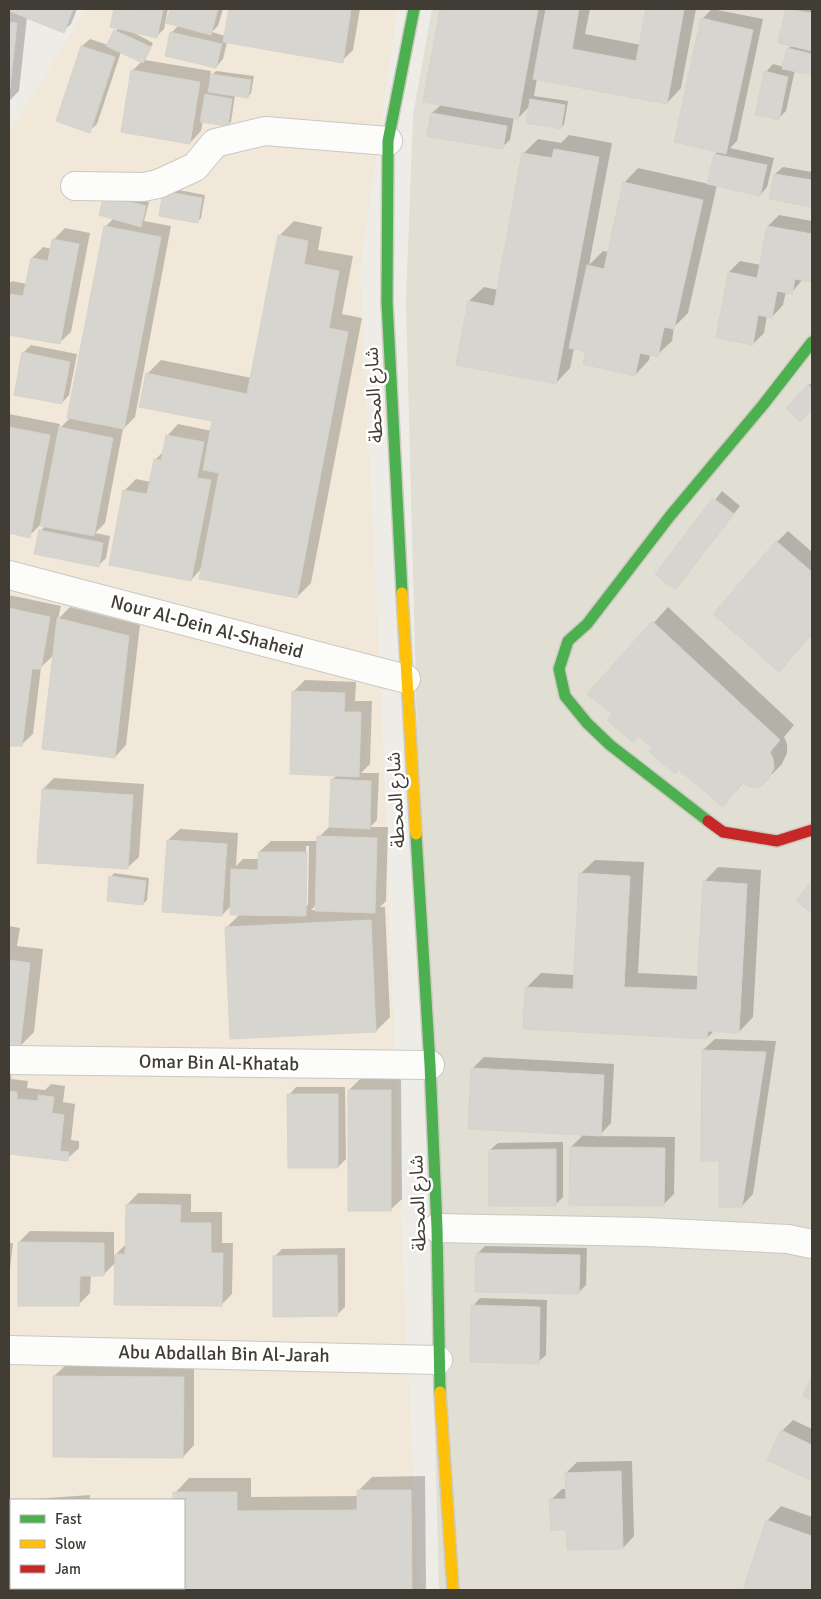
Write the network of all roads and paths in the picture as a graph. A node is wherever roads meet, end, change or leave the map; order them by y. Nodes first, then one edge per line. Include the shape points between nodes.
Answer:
1 (414, 9) edge
2 (388, 141) junction
3 (75, 186) dead end
4 (812, 342) edge
5 (9, 575) edge
6 (406, 679) junction
7 (812, 830) edge
8 (9, 1060) edge
9 (430, 1065) junction
10 (437, 1228) junction
11 (812, 1244) edge
12 (9, 1350) edge
13 (438, 1360) junction
14 (452, 1590) edge

1 - 2 main road, شارع المحطة
2 - 3 street via 265,131 214,143 195,168 158,184 143,187
2 - 6 main road, شارع المحطة via 387,302
4 - 7 main road via 587,624 568,641 559,669 565,696 588,723 610,744 724,832 777,841
5 - 6 street, Nour Al-Dein Al-Shaheid
6 - 9 main road, شارع المحطة
8 - 9 street, Omar Bin Al-Khatab
9 - 10 main road, شارع المحطة
10 - 11 street via 657,1232 788,1239
10 - 13 main road, شارع المحطة
12 - 13 street, Abu Abdallah Bin Al-Jarah
13 - 14 main road, شارع المحطة

